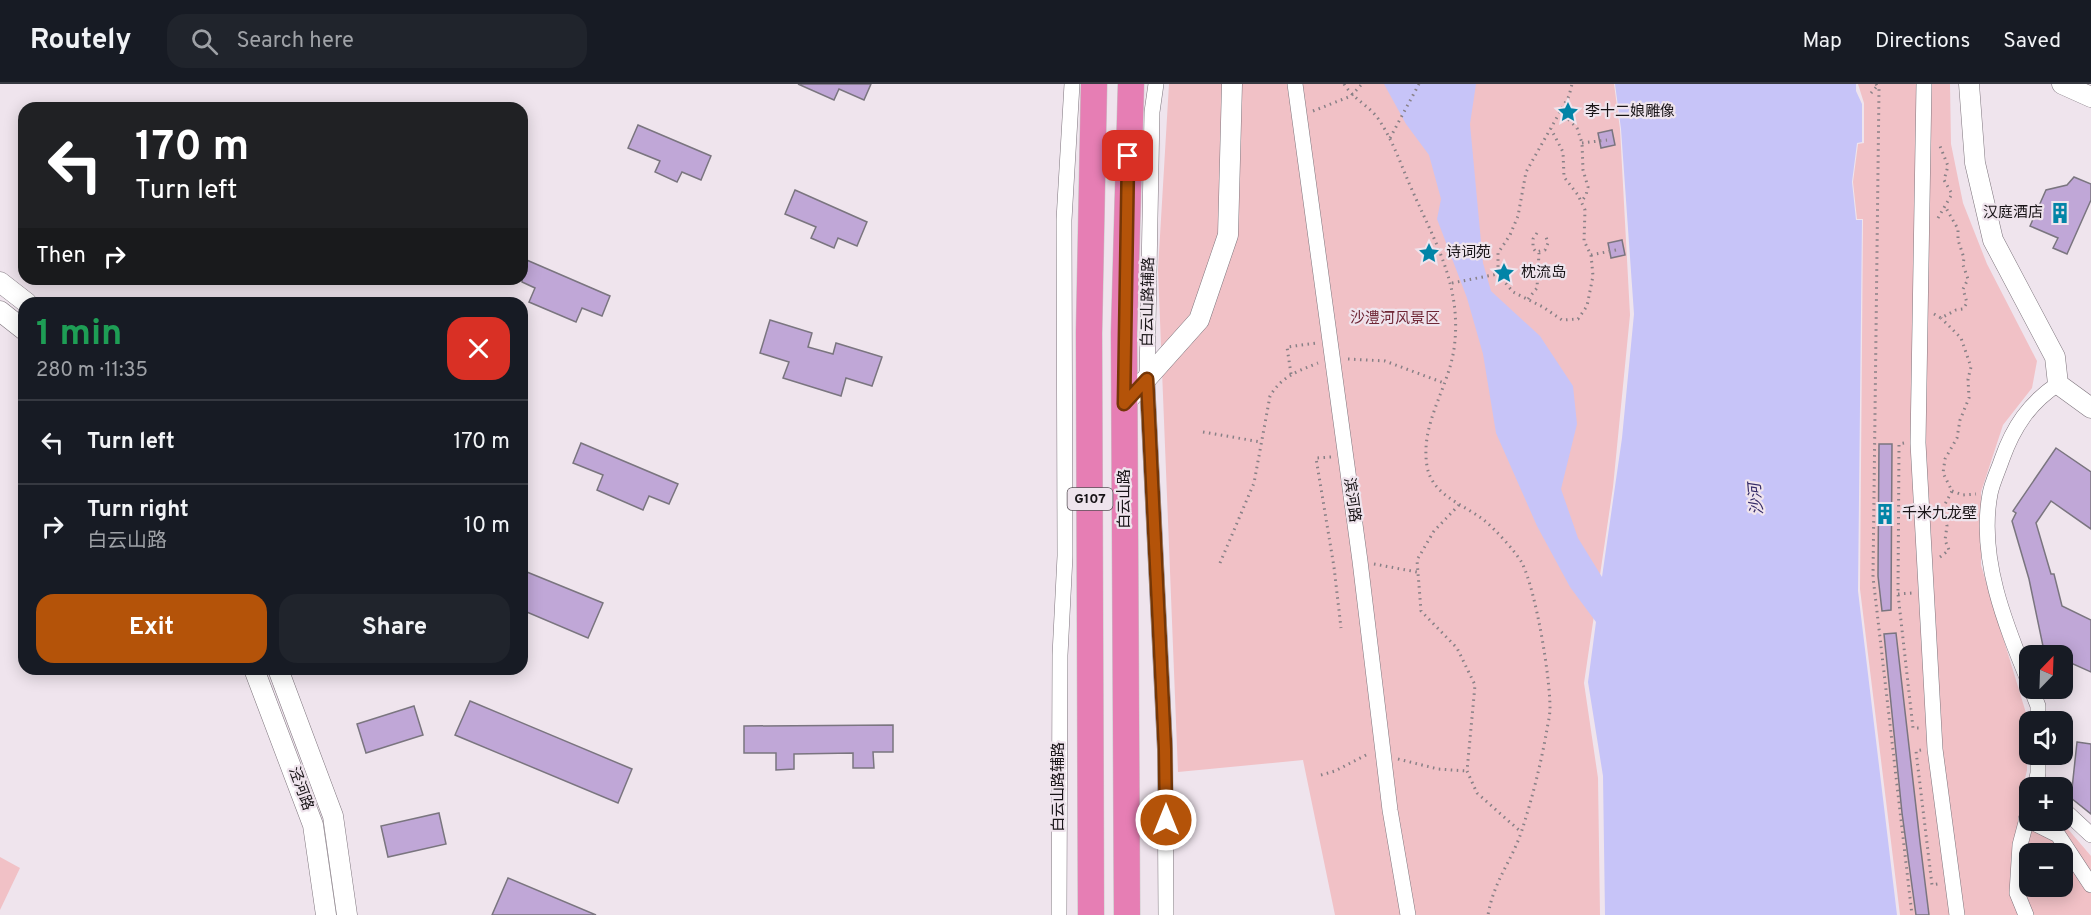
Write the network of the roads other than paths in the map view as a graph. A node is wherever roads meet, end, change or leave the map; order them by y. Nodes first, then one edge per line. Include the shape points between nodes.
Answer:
1 (1072, 84) edge
2 (1094, 84) edge
3 (1131, 84) edge
4 (1156, 84) edge
5 (1232, 84) edge
6 (1295, 84) edge
7 (1924, 84) edge
8 (1969, 84) edge
9 (2062, 84) edge
10 (2091, 97) edge
11 (0, 282) edge
12 (19, 297) edge
13 (0, 311) edge
14 (18, 325) edge
15 (1147, 379) junction
16 (2058, 384) junction
17 (1124, 404) junction
18 (2091, 408) edge
19 (2019, 660) edge
20 (256, 675) edge
21 (280, 675) edge
22 (2073, 818) edge
23 (2024, 831) edge
24 (2053, 831) edge
25 (2091, 835) edge
26 (2091, 885) edge
27 (326, 915) edge
28 (347, 915) edge
29 (1059, 915) edge
30 (1091, 915) edge
31 (1127, 915) edge
32 (1166, 915) edge
33 (1408, 915) edge
34 (1957, 915) edge
35 (2026, 915) edge

1 - 29 street, 白云山路辅路 via 1064,220 1065,556 1060,655
2 - 30 highway, G107 via 1089,333
3 - 17 highway, 白云山路 / G107
4 - 15 street, 白云山路辅路 via 1152,112
5 - 15 street via 1228,234 1199,320
6 - 33 street, 滨河路 via 1390,810
7 - 34 street via 1918,443 1935,749
8 - 16 street via 1975,163 1993,240 2055,357
9 - 10 street
11 - 12 street
13 - 14 street
15 - 17 street
15 - 32 street, 白云山路辅路 via 1165,749
16 - 18 street
16 - 19 street via 2042,395 2012,433 1990,494 1988,540 1992,577
17 - 31 highway, 白云山路 / G107
20 - 27 street, 泾河路 via 313,825
21 - 28 street, 泾河路 via 333,816
22 - 25 street
23 - 35 street via 2018,892
24 - 26 street

